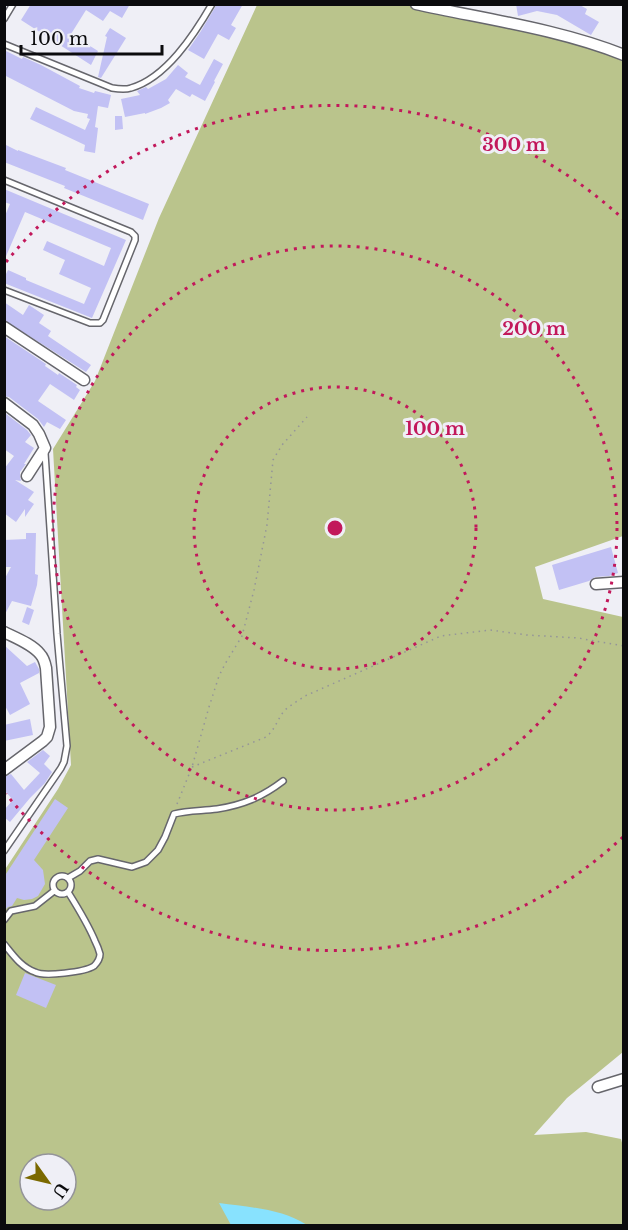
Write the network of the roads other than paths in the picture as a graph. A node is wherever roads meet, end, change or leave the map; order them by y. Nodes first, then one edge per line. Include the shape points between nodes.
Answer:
1 (14, 4) edge
2 (212, 4) edge
3 (416, 4) edge
4 (4, 20) edge
5 (4, 44) edge
6 (624, 55) edge
7 (4, 180) edge
8 (4, 290) edge
9 (4, 327) edge
10 (84, 380) dead end
11 (4, 403) edge
12 (45, 448) junction
13 (27, 476) dead end
14 (624, 582) edge
15 (596, 584) dead end
16 (4, 632) edge
17 (4, 770) edge
18 (283, 781) dead end
19 (4, 851) edge
20 (68, 878) junction
21 (54, 891) junction
22 (68, 892) junction
23 (4, 920) edge
24 (4, 944) edge
25 (624, 1079) edge
26 (598, 1087) dead end

1 - 4 lane
2 - 5 lane via 175,58 151,80 129,89 112,88
3 - 6 street via 559,34
7 - 8 lane via 131,232 135,240 100,322 90,323
9 - 10 street
11 - 12 street via 33,425
12 - 13 street
12 - 19 lane via 67,746 61,768
14 - 15 street
16 - 17 street via 44,659 50,727 43,741
18 - 20 lane via 242,804 174,813 158,850 146,862 132,867 98,859
20 - 21 lane via 57,878
20 - 22 lane
21 - 22 lane
21 - 23 lane via 35,906 11,911
22 - 24 lane via 100,953 92,967 53,975 36,973 18,962
25 - 26 street

